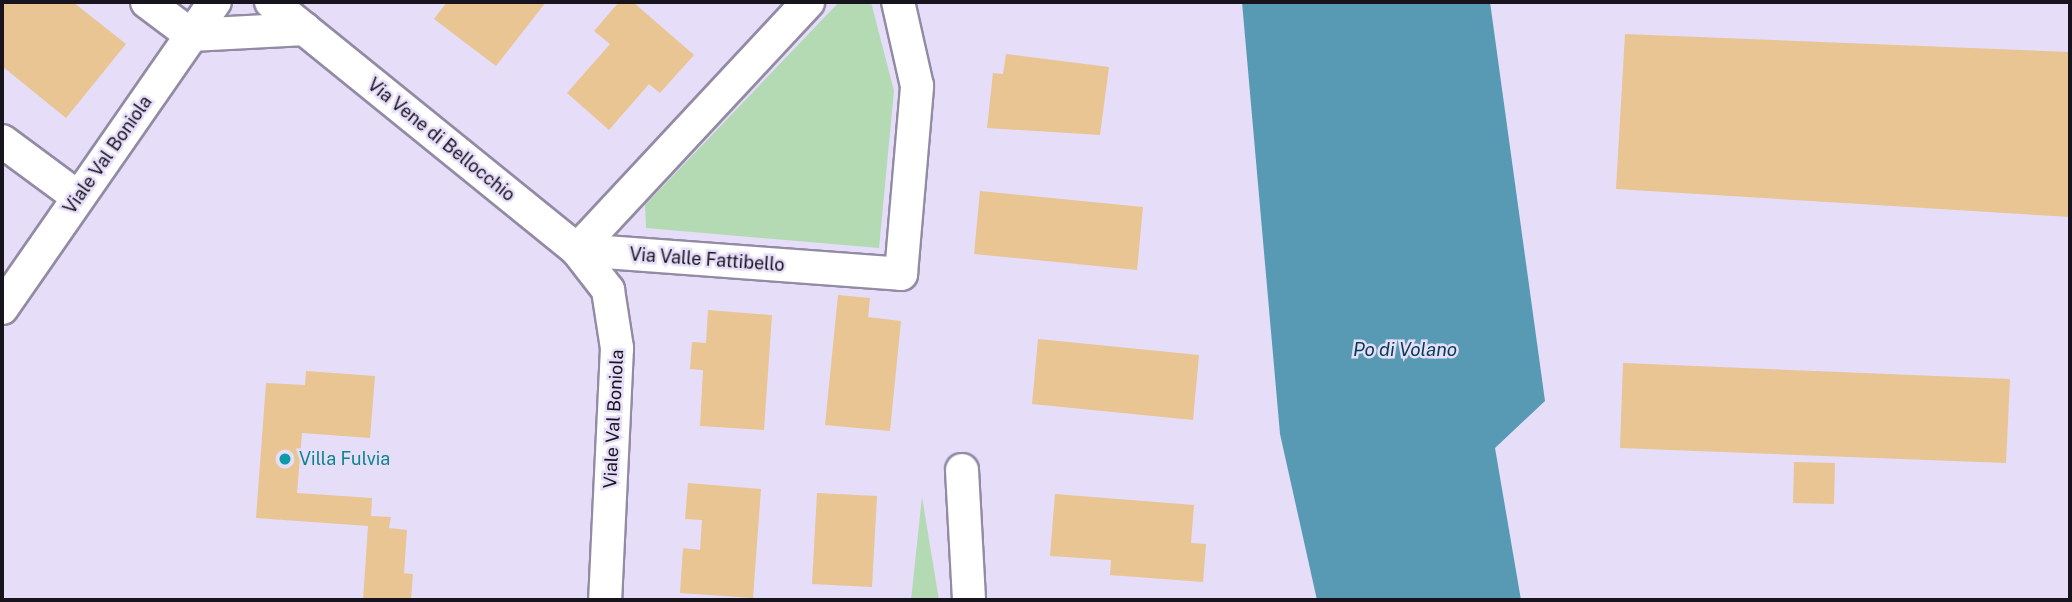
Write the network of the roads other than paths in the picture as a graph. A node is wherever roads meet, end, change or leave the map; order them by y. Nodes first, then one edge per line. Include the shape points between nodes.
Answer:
1 (147, 2) edge
2 (215, 2) edge
3 (271, 2) edge
4 (808, 2) edge
5 (898, 2) edge
6 (305, 29) junction
7 (191, 36) junction
8 (2, 141) edge
9 (78, 197) junction
10 (577, 250) junction
11 (2, 308) edge
12 (962, 470) dead end
13 (605, 600) edge
14 (969, 600) edge

1 - 7 street
2 - 7 street, Viale Val Boniola
3 - 6 street, Via Vene di Bellocchio
4 - 10 street
5 - 10 street, Via Valle Fattibello via 917,86 901,274
6 - 7 street
6 - 10 street, Via Vene di Bellocchio
7 - 9 street, Viale Val Boniola
8 - 9 street
9 - 11 street, Viale Val Boniola
10 - 13 street, Viale Val Boniola via 608,290 617,320
12 - 14 street

